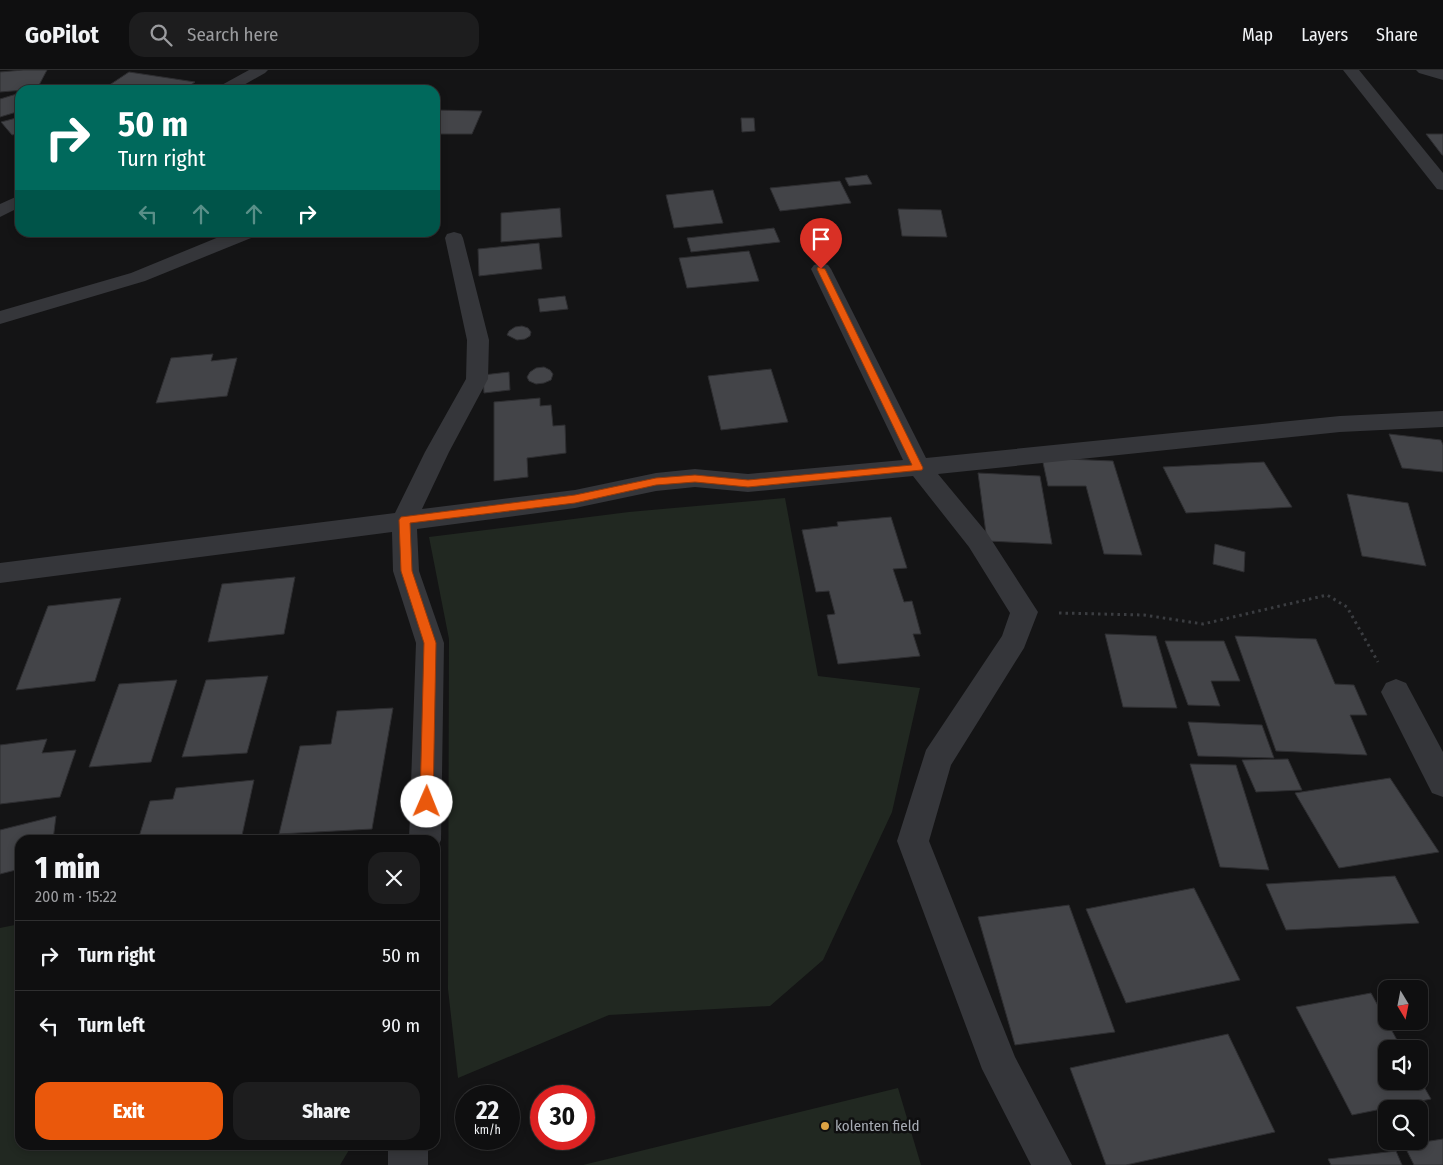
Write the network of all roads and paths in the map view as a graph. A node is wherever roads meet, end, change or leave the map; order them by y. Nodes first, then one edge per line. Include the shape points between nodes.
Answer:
1 (260, 70) edge
2 (1351, 70) edge
3 (1424, 70) edge
4 (1443, 74) edge
5 (233, 85) edge
6 (1443, 185) edge
7 (15, 203) edge
8 (0, 211) edge
9 (237, 237) edge
10 (454, 238) dead end
11 (821, 269) dead end
12 (0, 318) edge
13 (1443, 419) edge
14 (918, 468) junction
15 (404, 520) junction
16 (0, 573) edge
17 (1024, 612) junction
18 (1396, 692) joint
19 (1443, 782) edge
20 (426, 835) edge
21 (408, 1150) edge
22 (408, 1165) edge
23 (1052, 1165) edge

1 - 5 street
2 - 6 street
3 - 4 street
7 - 8 street
9 - 12 street via 138,277
10 - 15 street via 478,340 477,379
11 - 14 street
13 - 14 street via 1340,424
14 - 15 street via 748,483 695,478 656,482 575,499
14 - 17 street via 978,540
15 - 16 street
15 - 20 street via 406,571 430,643
17 - 18 path via 1144,615 1203,624 1328,595 1346,607
17 - 23 street via 1014,640 937,760 913,841 1001,1069
18 - 19 street
21 - 22 street

